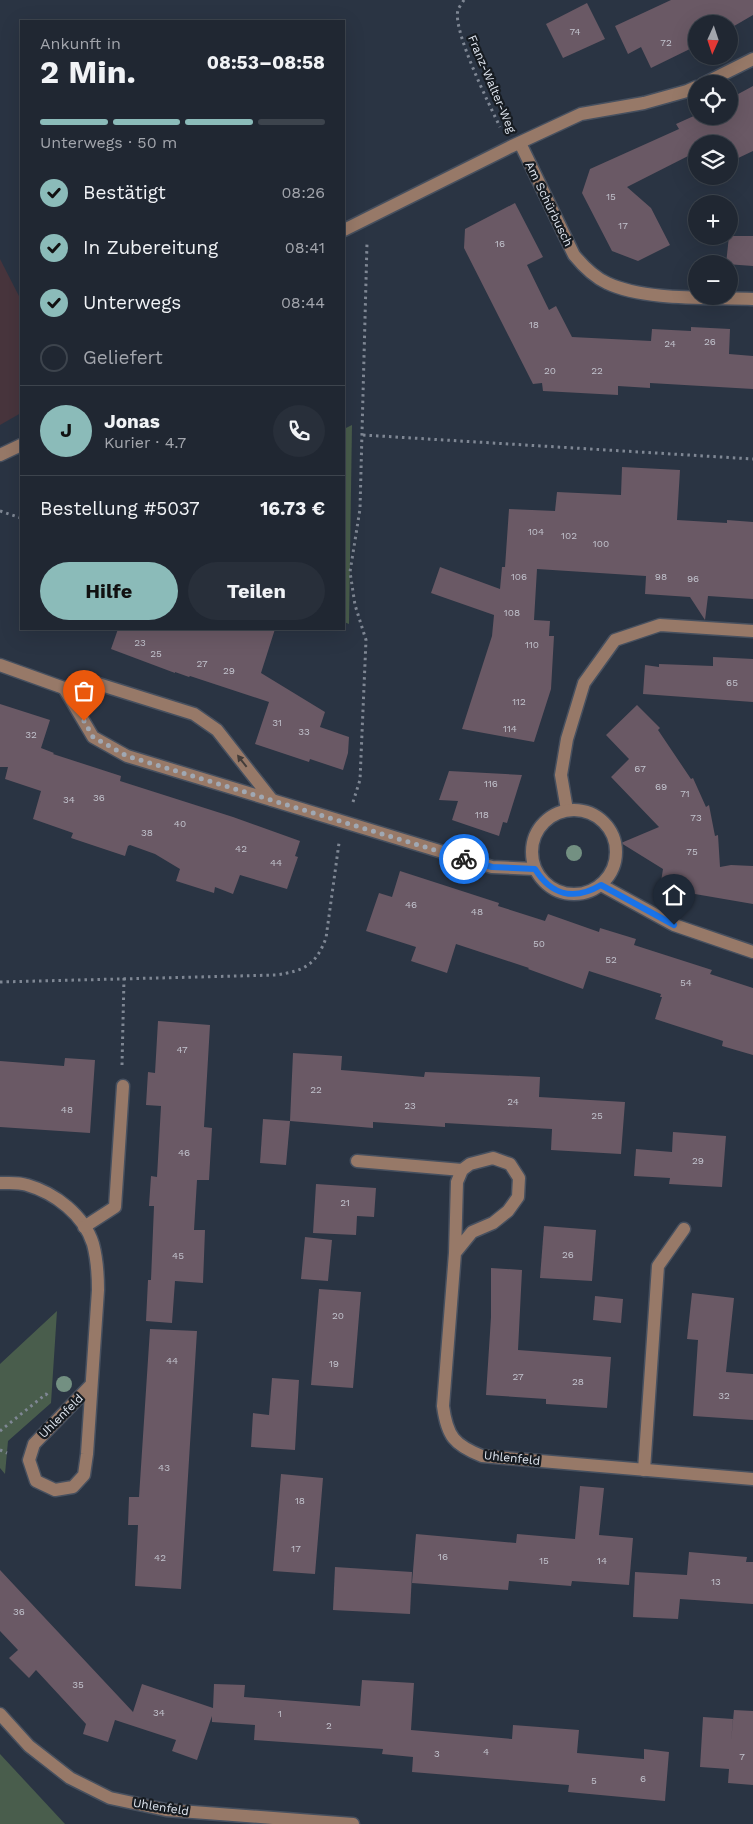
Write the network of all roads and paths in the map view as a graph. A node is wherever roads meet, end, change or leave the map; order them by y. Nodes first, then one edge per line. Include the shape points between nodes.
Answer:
1 (464, 0) edge
2 (753, 59) edge
3 (721, 75) edge
4 (688, 91) edge
5 (515, 145) junction
6 (367, 218) junction
7 (345, 229) edge
8 (753, 299) edge
9 (363, 435) junction
10 (20, 445) edge
11 (0, 455) edge
12 (753, 459) edge
13 (0, 511) edge
14 (20, 518) edge
15 (350, 572) junction
16 (345, 574) edge
17 (753, 631) edge
18 (0, 665) edge
19 (64, 688) junction
20 (272, 800) junction
21 (567, 810) junction
22 (346, 823) junction
23 (535, 869) junction
24 (601, 885) junction
25 (753, 952) edge
26 (124, 978) junction
27 (0, 982) edge
28 (122, 1080) joint
29 (357, 1161) dead end
30 (462, 1170) junction
31 (0, 1183) edge
32 (84, 1226) junction
33 (684, 1229) dead end
34 (454, 1253) junction
35 (92, 1385) junction
36 (644, 1470) junction
37 (753, 1479) edge
38 (0, 1714) edge
39 (353, 1824) edge

1 - 5 path, Franz-Walter-Weg via 458,12 462,37 482,88
2 - 3 street
4 - 5 street via 644,103 581,114
5 - 6 street
5 - 8 street, Am Schürbusch via 574,255 606,283 634,293 659,296
6 - 7 street
6 - 9 path
9 - 12 path
9 - 15 path via 360,509
10 - 11 street
13 - 14 path
15 - 16 path
15 - 22 path via 355,605 366,640 360,780
17 - 21 street via 660,625 615,640 584,683 567,739 561,775
18 - 19 street
19 - 20 street via 93,737 127,756
20 -> 19 street via 218,730 194,714 95,683
20 - 22 street
21 - 23 street via 554,814 536,832 532,845
21 - 24 street via 594,815 612,835 616,848 615,862
22 - 23 street via 492,867
22 - 26 path via 339,843 326,938 321,953 310,965 276,975
23 - 24 street via 552,889 564,893 577,894
24 - 25 street via 674,925
26 - 27 path
26 - 28 path
28 - 32 street via 115,1207
29 - 30 street
30 - 34 street, Uhlenfeld via 457,1182
30 - 34 street via 470,1164 493,1158 510,1164 519,1178 518,1197 493,1223 472,1232
31 - 32 street, Uhlenfeld via 25,1184 48,1193 69,1207
32 - 35 street, Uhlenfeld via 93,1243 97,1266
33 - 36 street via 658,1266
34 - 36 street, Uhlenfeld via 443,1406 451,1437 465,1449 482,1456
35 - 35 street, Uhlenfeld via 34,1444 29,1460 36,1481 55,1490 73,1487 84,1475
36 - 37 street, Uhlenfeld
38 - 39 street, Uhlenfeld via 29,1746 70,1778 110,1798 166,1810

